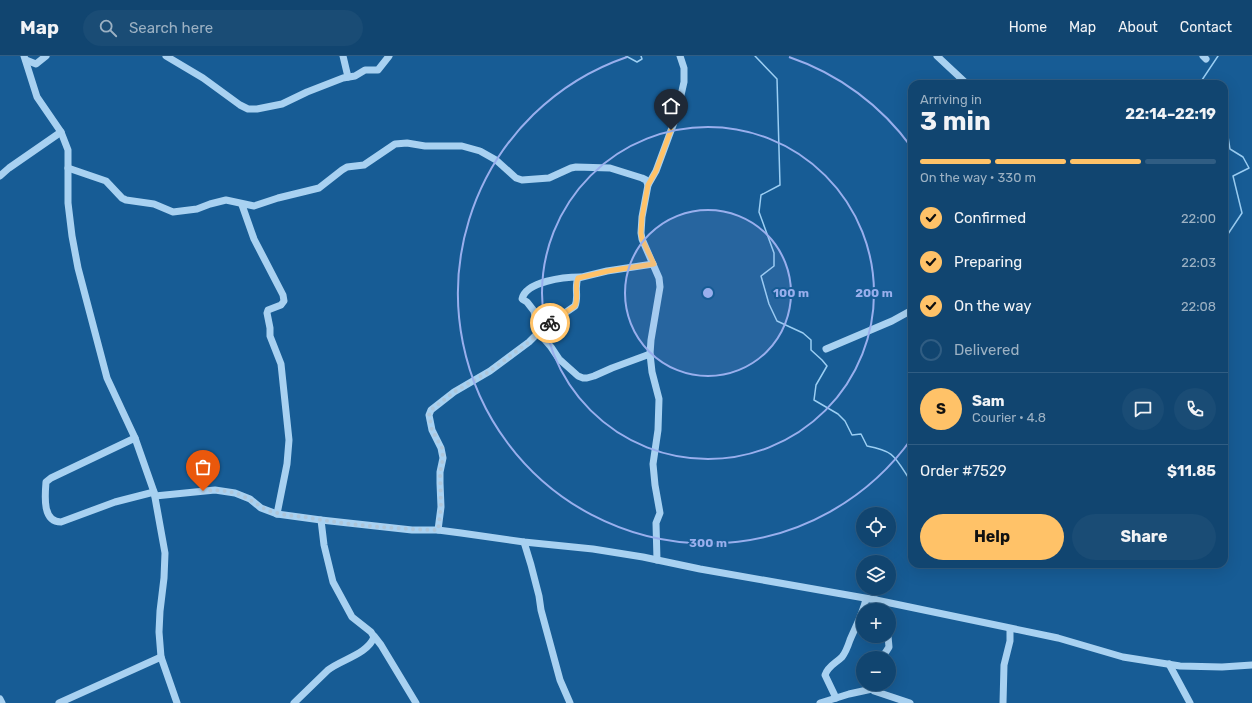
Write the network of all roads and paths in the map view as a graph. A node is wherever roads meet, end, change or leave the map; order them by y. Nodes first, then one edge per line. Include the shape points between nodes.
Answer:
1 (46, 56) edge
2 (166, 56) edge
3 (342, 56) edge
4 (389, 56) edge
5 (680, 56) edge
6 (937, 56) edge
7 (25, 58) edge
8 (348, 77) junction
9 (963, 80) edge
10 (61, 132) junction
11 (68, 168) junction
12 (0, 176) edge
13 (648, 185) junction
14 (242, 205) junction
15 (654, 264) junction
16 (580, 277) junction
17 (908, 312) edge
18 (538, 332) junction
19 (826, 349) dead end
20 (650, 354) junction
21 (135, 438) junction
22 (154, 494) junction
23 (277, 514) junction
24 (321, 520) junction
25 (438, 530) junction
26 (524, 542) junction
27 (657, 560) junction
28 (866, 598) junction
29 (876, 600) junction
30 (876, 603) edge
31 (1010, 629) junction
32 (374, 636) junction
33 (161, 657) junction
34 (1169, 664) junction
35 (1252, 665) edge
36 (857, 691) edge
37 (876, 691) edge
38 (836, 698) junction
39 (0, 699) edge
40 (2, 703) edge
41 (59, 703) edge
42 (177, 703) edge
43 (294, 703) edge
44 (416, 703) edge
45 (570, 703) edge
46 (820, 703) edge
47 (910, 703) edge
48 (1003, 703) edge
49 (1190, 703) edge

1 - 7 street via 36,64
2 - 8 street via 248,109 282,104
3 - 8 street
4 - 8 street via 378,70 365,70
5 - 13 street via 684,68 684,82 676,117 656,171
6 - 9 street
7 - 10 street via 37,96
10 - 11 street via 68,150
10 - 12 street
11 - 14 street via 106,181 126,200 154,204 173,212 197,209 226,200
11 - 21 street via 68,202 78,268 107,378
13 - 14 street via 642,178 610,168 576,167 549,178 522,180 480,151 462,146 406,143 395,144 364,165 347,167 319,188 254,206
13 - 15 street via 641,233
14 - 23 street via 254,239 284,295 281,305 268,310 267,313 270,336 281,364 289,440
15 - 16 street
15 - 20 street via 660,287
16 - 18 street via 577,280 575,306
16 - 18 street via 566,277 541,283 522,296 534,311
17 - 19 street
18 - 20 street via 559,359 583,378
18 - 25 street via 529,342 490,371 454,392 431,410 429,415 432,430 442,448 443,458
20 - 27 street via 659,399 653,464 660,513 656,523
21 - 22 street
21 - 22 street via 51,478 46,482 44,504 53,520 61,522 115,502
22 - 23 street via 224,490 250,499 261,508
22 - 33 street via 165,553 159,632
23 - 24 street
24 - 25 street via 412,530
24 - 32 street via 333,582 352,617
25 - 26 street
26 - 27 street via 593,549
26 - 45 street via 558,673
27 - 28 street
28 - 29 street
28 - 38 street via 845,652 826,670 825,674
29 - 30 street
29 - 31 street
31 - 34 street via 1058,638 1123,656
31 - 48 street via 1004,665
32 - 43 street via 360,652 334,666
32 - 44 street
33 - 41 street
33 - 42 street
34 - 35 street via 1222,667
34 - 49 street
36 - 38 street
37 - 47 street
38 - 46 street
39 - 40 street

